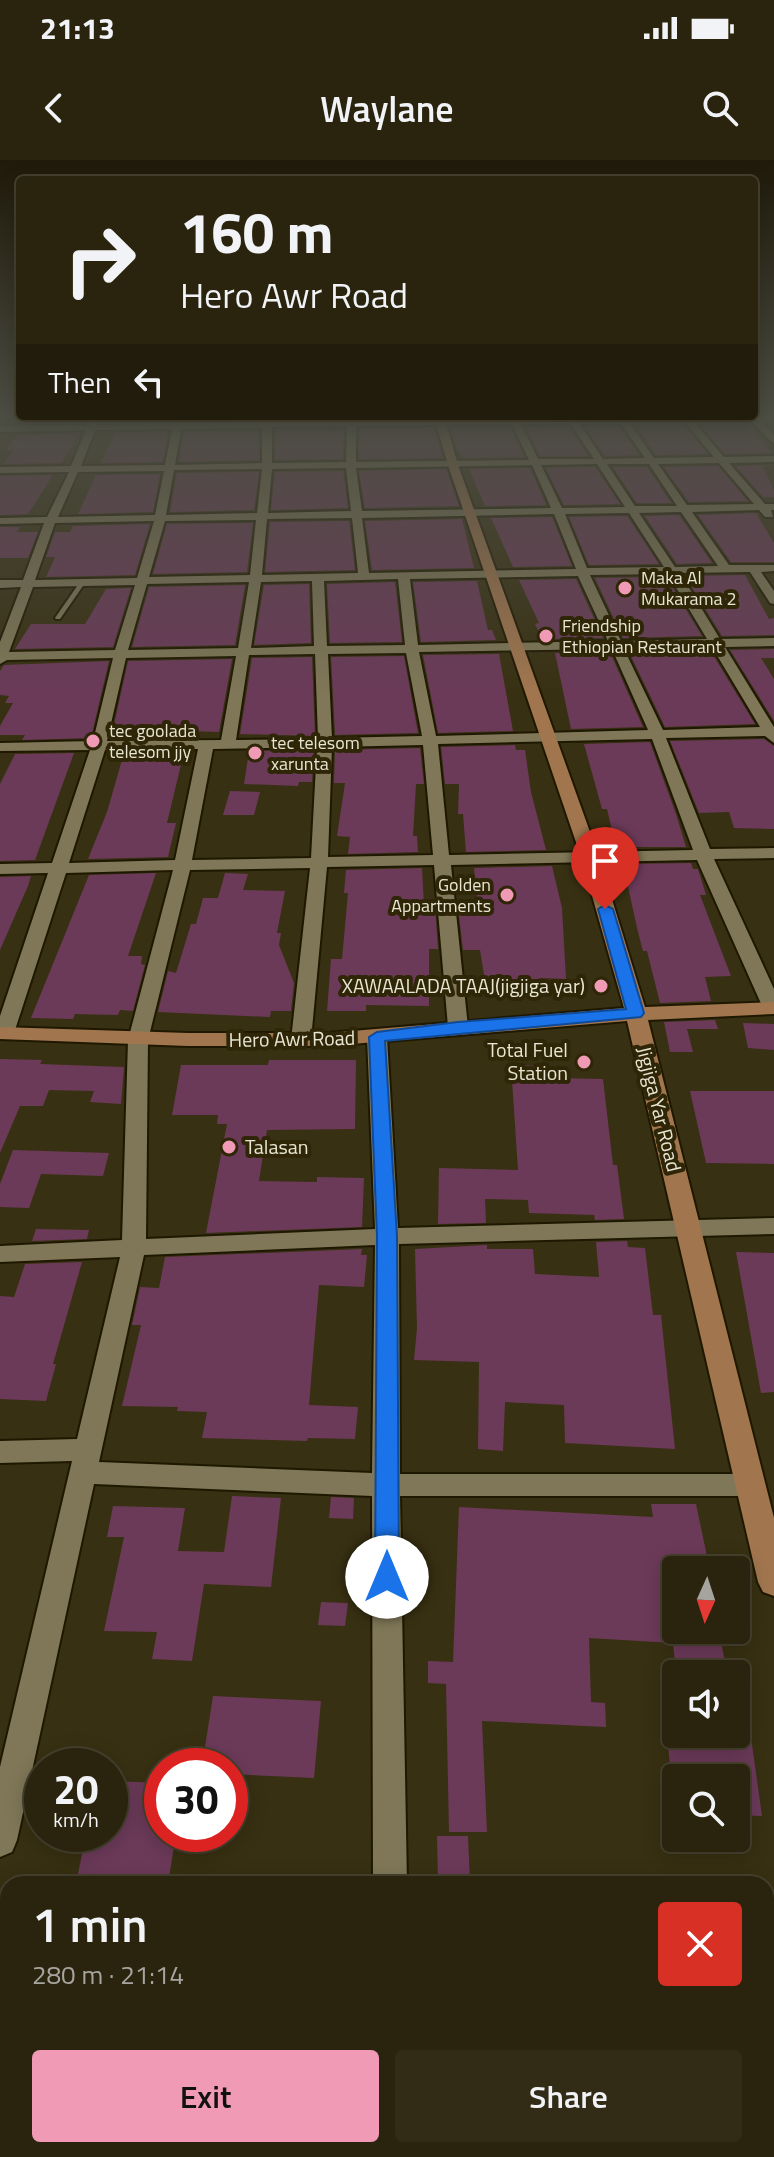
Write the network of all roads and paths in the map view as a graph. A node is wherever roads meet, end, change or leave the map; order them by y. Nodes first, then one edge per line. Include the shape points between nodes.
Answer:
1 (56, 509) edge
2 (162, 509) edge
3 (261, 509) edge
4 (356, 509) edge
5 (470, 509) edge
6 (557, 509) edge
7 (677, 509) edge
8 (687, 509) edge
9 (633, 510) junction
10 (558, 512) junction
11 (472, 514) junction
12 (357, 515) junction
13 (260, 517) junction
14 (160, 519) junction
15 (51, 520) junction
16 (0, 521) edge
17 (753, 568) junction
18 (774, 568) edge
19 (726, 569) junction
20 (672, 570) junction
21 (583, 573) junction
22 (493, 574) junction
23 (404, 576) junction
24 (364, 577) junction
25 (256, 578) junction
26 (318, 578) junction
27 (140, 581) junction
28 (82, 583) junction
29 (0, 584) edge
30 (27, 584) junction
31 (774, 600) edge
32 (58, 618) dead end
33 (774, 642) edge
34 (717, 645) junction
35 (616, 647) junction
36 (518, 649) junction
37 (412, 651) junction
38 (323, 652) junction
39 (243, 653) junction
40 (120, 655) junction
41 (1, 657) edge
42 (657, 733) junction
43 (772, 734) edge
44 (547, 736) junction
45 (430, 740) junction
46 (325, 743) junction
47 (228, 744) junction
48 (206, 745) junction
49 (99, 746) junction
50 (0, 747) edge
51 (774, 853) edge
52 (704, 856) junction
53 (590, 857) junction
54 (444, 861) junction
55 (319, 863) junction
56 (182, 867) junction
57 (60, 868) junction
58 (0, 869) edge
59 (774, 1008) edge
60 (636, 1013) junction
61 (458, 1027) junction
62 (2, 1033) edge
63 (377, 1037) junction
64 (138, 1040) junction
65 (301, 1040) junction
66 (774, 1226) edge
67 (689, 1230) junction
68 (387, 1236) junction
69 (134, 1246) junction
70 (0, 1254) edge
71 (0, 1452) edge
72 (86, 1461) junction
73 (386, 1485) junction
74 (751, 1485) junction
75 (774, 1582) edge
76 (0, 1840) edge
77 (390, 1876) edge

1 - 15 street
2 - 14 street
3 - 13 street
4 - 12 street
5 - 11 street, Jigjiga Yar Road
6 - 10 street
7 - 9 street
8 - 19 street
9 - 10 street
9 - 20 street
10 - 11 street
10 - 21 street
11 - 12 street
11 - 22 street, Jigjiga Yar Road
12 - 13 street
12 - 24 street
13 - 14 street
13 - 25 street
14 - 15 street
14 - 27 street
15 - 16 street
15 - 30 street
17 - 18 street
17 - 19 street
17 - 31 street
19 - 20 street
20 - 21 street
20 - 34 street
21 - 22 street
21 - 35 street
22 - 23 street
22 - 36 street, Jigjiga Yar Road
23 - 24 street
23 - 37 street
24 - 26 street
25 - 26 street
25 - 27 street
25 - 39 street
26 - 38 street
27 - 28 street
27 - 40 street
28 - 30 street
28 - 32 lane
29 - 30 street
30 - 41 street
33 - 34 street
34 - 35 street
34 - 43 street
35 - 36 street
35 - 42 street
36 - 37 street
36 - 44 street, Jigjiga Yar Road
37 - 38 street
37 - 45 street
38 - 39 street
38 - 46 street
39 - 40 street
39 - 47 street
40 - 41 street
40 - 49 street
42 - 43 street
42 - 44 street
42 - 52 street
44 - 45 street
44 - 53 street, Jigjiga Yar Road
45 - 46 street
45 - 54 street
46 - 47 street
46 - 55 street
47 - 48 street
48 - 49 street
48 - 56 street
49 - 50 street
49 - 57 street
51 - 52 street
52 - 53 street
52 - 59 street
53 - 54 street
53 - 60 street, Jigjiga Yar Road
54 - 55 street
54 - 61 street
55 - 56 street
55 - 65 street
56 - 57 street
56 - 64 street
57 - 58 street
57 - 62 street
59 - 60 street, Hero Awr Road
60 - 61 street, Hero Awr Road
60 - 67 street, Jigjiga Yar Road
61 - 63 street, Hero Awr Road
62 - 64 street, Hero Awr Road
63 - 65 street, Hero Awr Road
63 - 68 street
64 - 65 street, Hero Awr Road
64 - 69 street
66 - 67 street
67 - 68 street
67 - 74 street, Jigjiga Yar Road
68 - 69 street
68 - 73 street
69 - 70 street
69 - 72 street
71 - 72 street
72 - 73 street
72 - 76 street
73 - 74 street
73 - 77 street
74 - 75 street, Jigjiga Yar Road

